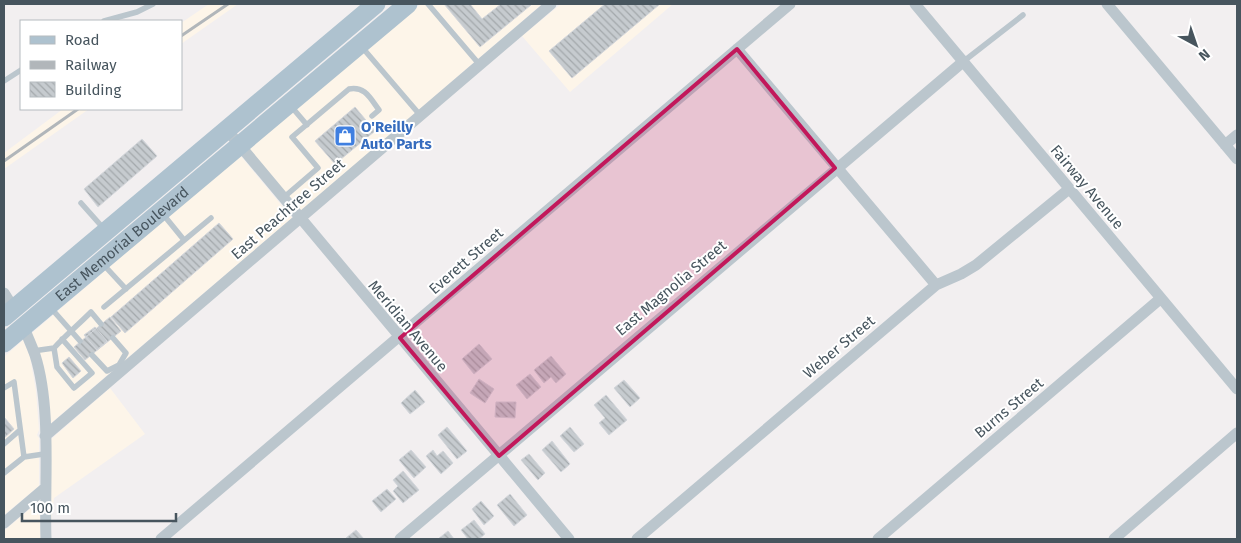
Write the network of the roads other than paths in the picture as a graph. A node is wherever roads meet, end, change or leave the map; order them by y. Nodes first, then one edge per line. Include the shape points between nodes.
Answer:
1 (153, 4) edge
2 (376, 4) edge
3 (408, 4) edge
4 (428, 4) edge
5 (552, 4) edge
6 (790, 4) edge
7 (915, 4) edge
8 (1107, 4) edge
9 (1023, 14) dead end
10 (108, 20) edge
11 (359, 44) junction
12 (736, 49) junction
13 (964, 61) junction
14 (479, 64) junction
15 (20, 71) edge
16 (4, 81) edge
17 (289, 104) junction
18 (420, 115) junction
19 (372, 116) dead end
20 (307, 125) junction
21 (226, 130) junction
22 (1237, 135) edge
23 (1226, 145) junction
24 (239, 146) junction
25 (1237, 159) edge
26 (835, 168) junction
27 (1068, 189) junction
28 (283, 198) junction
29 (82, 202) dead end
30 (160, 212) junction
31 (211, 218) dead end
32 (300, 219) junction
33 (104, 233) junction
34 (184, 240) junction
35 (101, 262) junction
36 (936, 285) junction
37 (126, 289) junction
38 (1160, 298) junction
39 (49, 305) junction
40 (7, 307) edge
41 (104, 307) dead end
42 (101, 324) dead end
43 (24, 327) junction
44 (71, 330) junction
45 (113, 338) dead end
46 (400, 338) junction
47 (62, 339) junction
48 (80, 341) dead end
49 (4, 343) edge
50 (54, 348) junction
51 (33, 351) junction
52 (92, 354) dead end
53 (120, 367) junction
54 (4, 388) edge
55 (1237, 389) edge
56 (20, 430) junction
57 (1237, 433) edge
58 (45, 436) junction
59 (4, 444) edge
60 (44, 454) junction
61 (498, 456) junction
62 (24, 457) junction
63 (4, 473) edge
64 (44, 489) junction
65 (4, 523) edge
66 (46, 539) edge
67 (162, 539) edge
68 (400, 539) edge
69 (569, 539) edge
70 (637, 539) edge
71 (878, 539) edge
72 (1114, 539) edge

1 - 10 lane via 138,12
2 - 21 main road, East Memorial Boulevard
3 - 11 main road, East Memorial Boulevard
4 - 14 lane
5 - 14 street, East Peachtree Street
6 - 12 street, Everett Street
7 - 13 street, Fairway Avenue
8 - 23 street
9 - 13 lane
11 - 17 main road, East Memorial Boulevard
11 - 18 lane
12 - 26 street
12 - 46 street, Everett Street
13 - 26 street, East Magnolia Street
13 - 27 street, Fairway Avenue
14 - 18 street, East Peachtree Street
15 - 16 lane
17 - 20 lane
17 - 24 main road, East Memorial Boulevard
18 - 32 street, East Peachtree Street
19 - 20 lane via 379,110 364,91 349,89
20 - 28 lane via 292,137 318,168
21 - 24 street, Meridian Avenue
21 - 33 main road, East Memorial Boulevard
22 - 23 street
23 - 25 street
24 - 28 street, Meridian Avenue
24 - 30 main road, East Memorial Boulevard
26 - 36 street
26 - 61 street, East Magnolia Street
27 - 36 street, Weber Street via 976,265
27 - 38 street, Fairway Avenue
28 - 32 street, Meridian Avenue
29 - 33 lane
30 - 34 lane
30 - 35 main road, East Memorial Boulevard
31 - 34 lane
32 - 46 street, Meridian Avenue
32 - 53 street, East Peachtree Street
33 - 40 main road, East Memorial Boulevard
33 - 43 main road via 33,306
34 - 37 lane
35 - 37 lane
35 - 39 main road, East Memorial Boulevard
36 - 70 street, Weber Street
37 - 41 lane
38 - 55 street, Fairway Avenue
38 - 71 street, Burns Street
39 - 43 main road, East Memorial Boulevard
39 - 44 lane
42 - 44 lane via 91,312
43 - 49 main road, East Memorial Boulevard
43 - 51 street
44 - 47 lane
44 - 48 lane
45 - 53 lane via 126,353
46 - 61 street, Meridian Avenue
46 - 67 street, Everett Street
47 - 50 lane
47 - 50 lane via 92,373 74,388 57,367
50 - 51 lane
51 - 58 street via 42,391
52 - 53 lane via 107,371
53 - 58 street, East Peachtree Street
54 - 56 lane via 14,382
56 - 59 lane
56 - 62 lane
57 - 72 street
58 - 60 street
60 - 62 lane
60 - 64 street
61 - 68 street, East Magnolia Street
61 - 69 street, Meridian Avenue
62 - 63 lane
64 - 65 street
64 - 66 street

